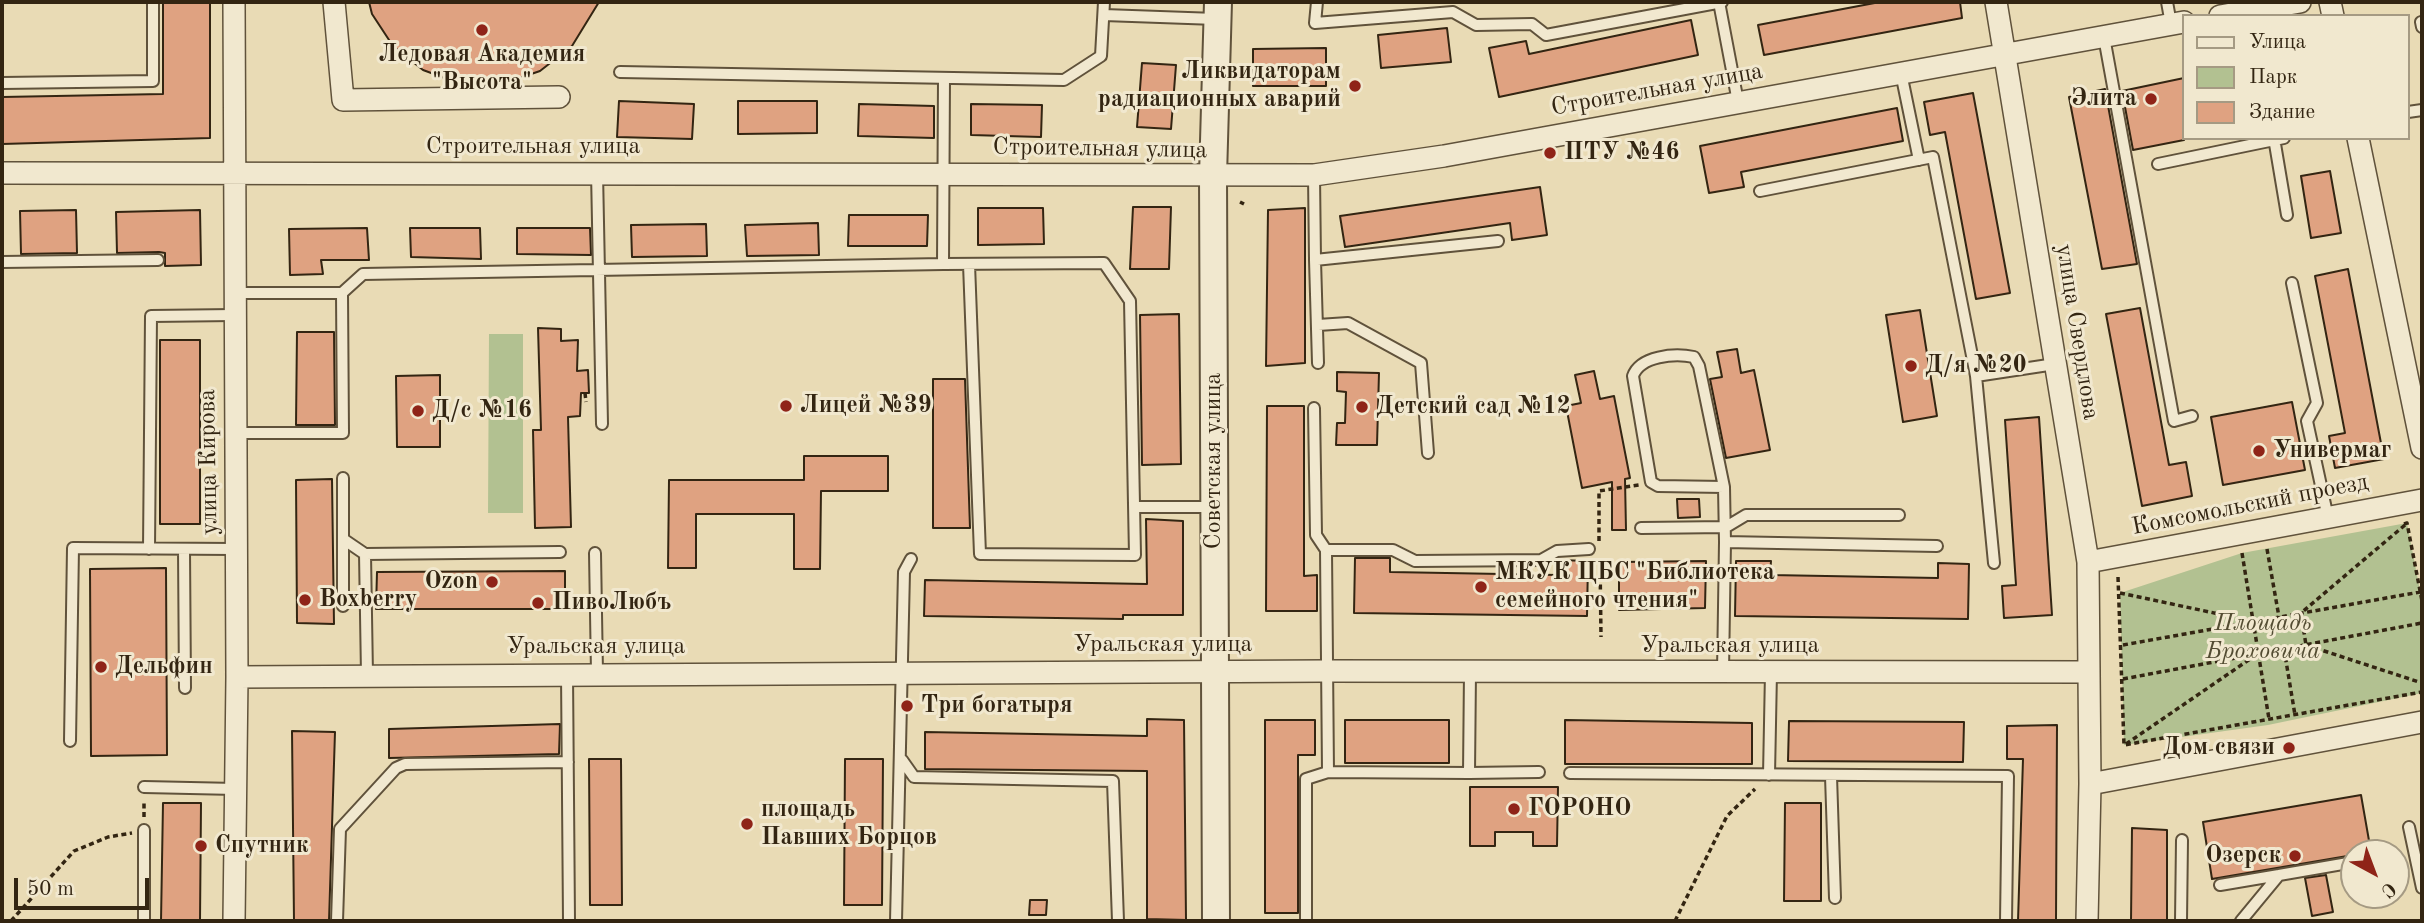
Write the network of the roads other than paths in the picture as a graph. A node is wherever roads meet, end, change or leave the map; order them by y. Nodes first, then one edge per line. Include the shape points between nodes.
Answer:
1 (153, 2) edge
2 (234, 2) edge
3 (334, 2) edge
4 (1104, 2) edge
5 (1317, 2) edge
6 (1721, 2) edge
7 (1996, 2) edge
8 (2167, 2) edge
9 (2300, 2) edge
10 (1217, 10) edge
11 (2250, 13) edge
12 (1104, 15) junction
13 (2178, 23) edge
14 (2104, 37) junction
15 (2004, 55) junction
16 (620, 72) dead end
17 (1901, 73) junction
18 (944, 78) junction
19 (2, 83) edge
20 (559, 97) dead end
21 (1738, 102) junction
22 (2273, 140) edge
23 (2278, 140) edge
24 (2358, 140) edge
25 (1919, 160) junction
26 (2158, 164) dead end
27 (597, 172) junction
28 (2, 173) edge
29 (943, 174) junction
30 (1314, 175) junction
31 (234, 176) junction
32 (1213, 176) junction
33 (1760, 191) dead end
34 (2287, 215) dead end
35 (1498, 241) dead end
36 (158, 260) dead end
37 (1315, 260) junction
38 (2, 262) edge
39 (943, 264) junction
40 (969, 264) junction
41 (599, 270) junction
42 (2292, 283) dead end
43 (235, 293) junction
44 (342, 293) junction
45 (234, 315) junction
46 (1318, 325) junction
47 (1318, 363) dead end
48 (2055, 364) junction
49 (1976, 376) junction
50 (1314, 408) dead end
51 (2192, 416) dead end
52 (602, 424) dead end
53 (235, 433) junction
54 (2422, 448) edge
55 (1428, 453) dead end
56 (343, 478) dead end
57 (1724, 487) junction
58 (2422, 500) edge
59 (1135, 507) junction
60 (1214, 507) junction
61 (1899, 514) dead end
62 (2328, 518) junction
63 (1726, 527) junction
64 (1641, 528) dead end
65 (343, 538) junction
66 (1725, 542) junction
67 (1594, 547) road end
68 (1937, 547) dead end
69 (184, 549) junction
70 (236, 549) junction
71 (149, 550) junction
72 (1326, 550) junction
73 (560, 552) dead end
74 (595, 553) dead end
75 (365, 554) junction
76 (911, 559) dead end
77 (2088, 562) junction
78 (1994, 563) dead end
79 (343, 606) dead end
80 (1216, 671) junction
81 (1326, 671) junction
82 (1470, 671) junction
83 (902, 672) junction
84 (1723, 672) junction
85 (1771, 672) junction
86 (2090, 672) junction
87 (567, 673) junction
88 (597, 673) junction
89 (367, 675) junction
90 (237, 677) junction
91 (186, 688) dead end
92 (2422, 722) edge
93 (70, 741) dead end
94 (902, 760) junction
95 (568, 762) junction
96 (1328, 772) junction
97 (1539, 772) dead end
98 (1469, 773) junction
99 (1570, 773) dead end
100 (1769, 775) junction
101 (1831, 776) junction
102 (2090, 784) junction
103 (144, 787) road end
104 (236, 789) junction
105 (2409, 827) dead end
106 (144, 830) road end
107 (2182, 840) dead end
108 (2340, 864) edge
109 (2279, 875) junction
110 (2220, 885) dead end
111 (2422, 888) edge
112 (1835, 898) dead end
113 (144, 921) edge
114 (234, 921) edge
115 (337, 921) edge
116 (569, 921) edge
117 (896, 921) edge
118 (1118, 921) edge
119 (1216, 921) edge
120 (1306, 921) edge
121 (2006, 921) edge
122 (2087, 921) edge
123 (2181, 921) edge
124 (2241, 921) edge

1 - 19 lane via 153,81
2 - 31 street, улица Кирова
3 - 20 street via 343,100
4 - 12 lane
5 - 6 lane via 1315,23 1453,12 1476,25 1532,24 1546,35
6 - 21 lane
7 - 15 street, улица Свердлова
8 - 13 lane
9 - 11 street
10 - 12 lane
10 - 32 street, Советская улица
12 - 18 lane via 1101,56 1064,80
13 - 14 street, Строительная улица
14 - 15 street, Строительная улица
14 - 51 lane via 2174,421
15 - 17 street, Строительная улица
15 - 48 street, улица Свердлова
16 - 18 lane
17 - 21 street, Строительная улица
17 - 25 lane
18 - 29 lane
21 - 30 street, Строительная улица
22 - 26 lane
23 - 34 lane
24 - 54 street
25 - 33 lane
25 - 49 lane via 1933,157
27 - 29 street, Строительная улица
27 - 31 street, Строительная улица
27 - 41 lane
28 - 31 street, Строительная улица
29 - 32 street, Строительная улица
29 - 39 lane
30 - 32 street, Строительная улица
30 - 37 lane
31 - 43 street, улица Кирова
32 - 60 street, Советская улица
35 - 37 lane
36 - 38 lane
37 - 46 lane
39 - 40 lane
39 - 41 lane
40 - 59 lane via 1104,263 1130,301
40 - 59 lane via 980,554 1135,555
41 - 44 lane via 363,274
41 - 52 lane
42 - 62 lane via 2317,402 2307,421
43 - 44 lane
43 - 45 street, улица Кирова
44 - 53 lane via 343,433
45 - 53 street, улица Кирова
45 - 71 lane via 151,316
46 - 47 lane
46 - 55 lane via 1348,323 1421,363
48 - 49 lane
48 - 77 street, улица Свердлова
49 - 78 lane
50 - 72 lane via 1316,535
53 - 70 street, улица Кирова
56 - 65 lane
57 - 57 lane via 1694,357 1644,361 1633,376 1651,482 1658,486
57 - 63 lane
58 - 62 street, Комсомольский проезд
59 - 60 lane
60 - 80 street, Советская улица
61 - 63 lane via 1746,515
62 - 77 street, Комсомольский проезд
63 - 64 lane
63 - 66 lane
65 - 75 lane
65 - 79 lane
66 - 68 lane
66 - 84 lane
67 - 72 lane via 1557,551 1541,560 1415,561 1393,551
69 - 70 lane
69 - 71 lane
69 - 91 lane
70 - 90 street, улица Кирова
71 - 93 lane via 73,548
72 - 81 lane
73 - 75 lane
74 - 88 lane
75 - 89 lane
76 - 83 lane via 904,572
77 - 86 street, улица Свердлова
80 - 81 street, Уральская улица
80 - 83 street, Уральская улица
80 - 119 street, Советская улица
81 - 82 street, Уральская улица
81 - 96 lane
82 - 84 street, Уральская улица
82 - 98 lane
83 - 88 street, Уральская улица
83 - 94 lane
84 - 85 street, Уральская улица
85 - 86 street, Уральская улица
85 - 100 lane
86 - 102 street, улица Свердлова
87 - 88 street, Уральская улица
87 - 89 street, Уральская улица
87 - 95 lane
89 - 90 street, Уральская улица
90 - 104 street, улица Кирова
92 - 102 street
94 - 117 lane
94 - 118 lane via 914,777 1113,781
95 - 115 lane via 405,764 396,768 340,828
95 - 116 lane
96 - 98 lane
96 - 120 lane via 1306,779
97 - 98 lane
99 - 100 lane
100 - 101 lane
101 - 112 lane
101 - 121 lane via 2008,776
102 - 122 street, улица Свердлова
103 - 104 lane
104 - 114 street, улица Кирова
105 - 111 lane
106 - 113 lane
107 - 123 lane
108 - 109 lane
109 - 110 lane
109 - 124 lane

